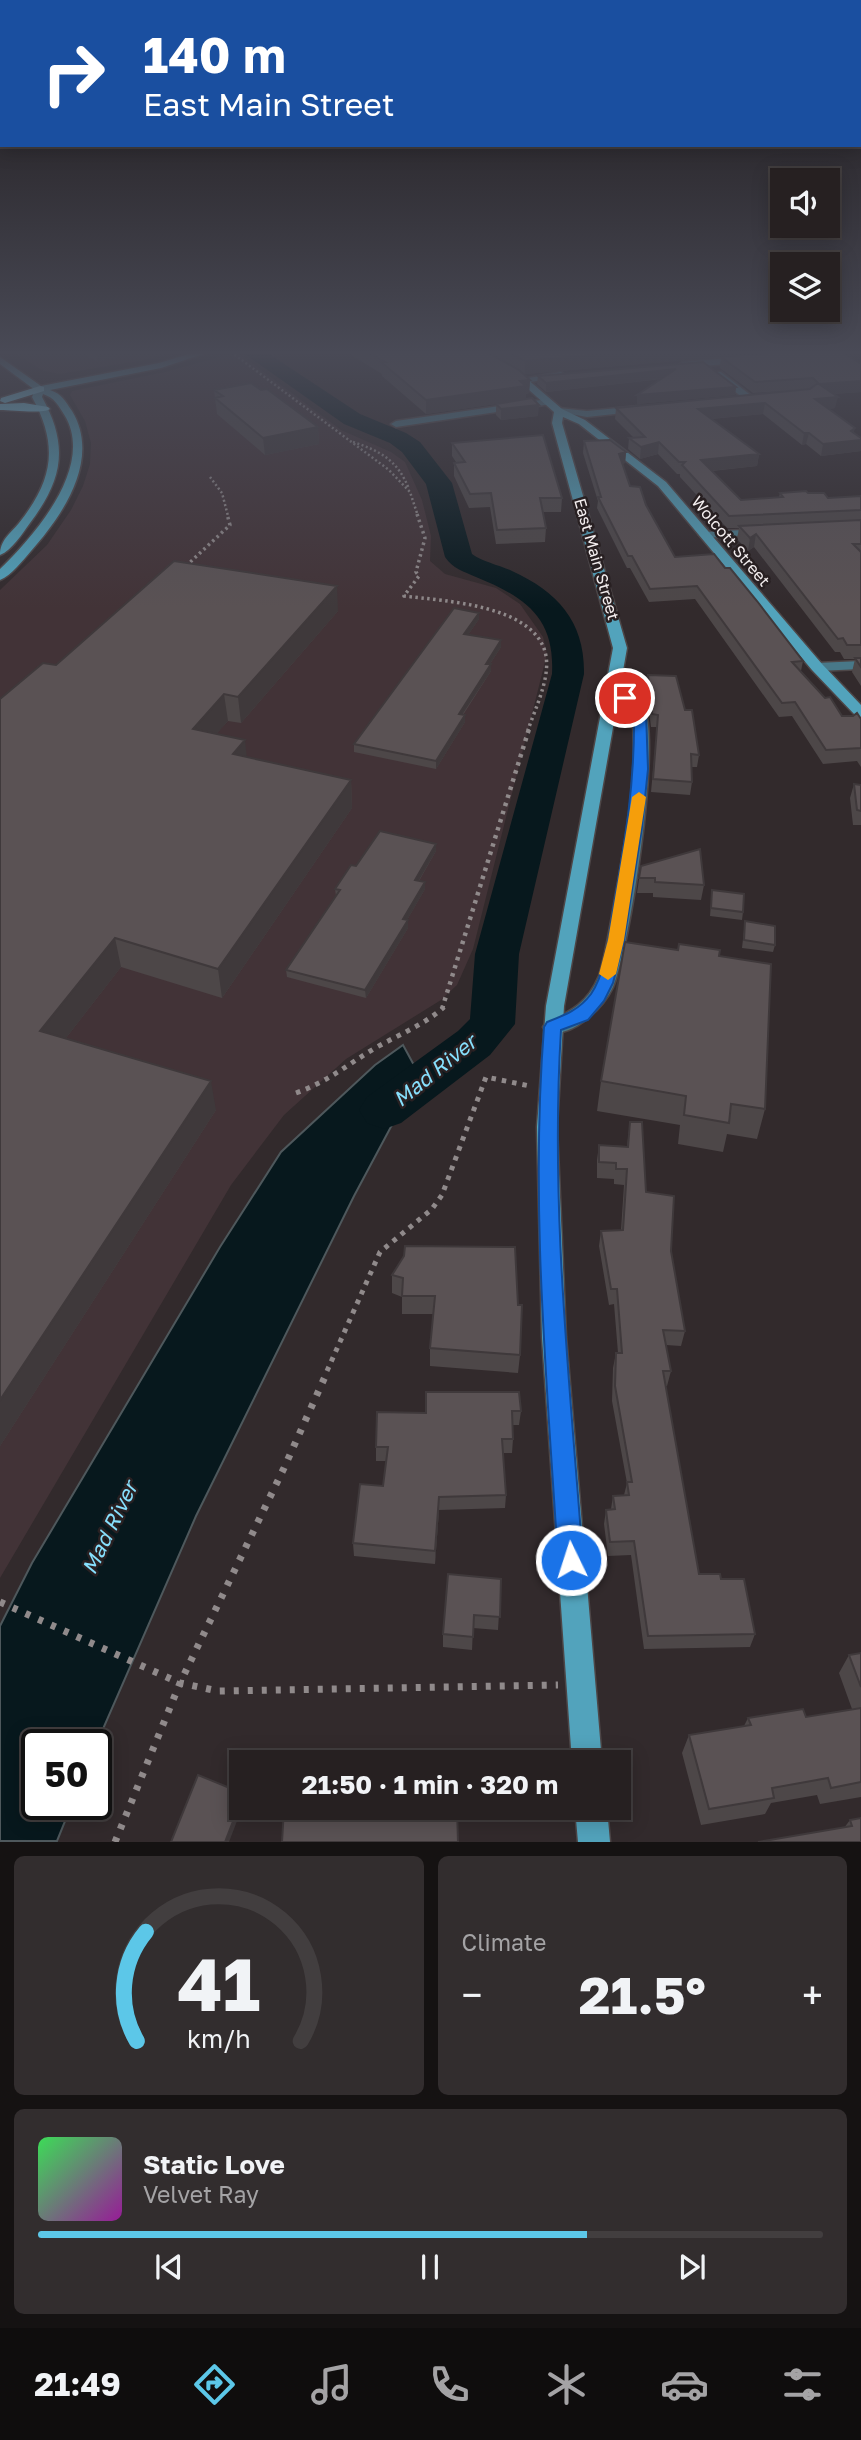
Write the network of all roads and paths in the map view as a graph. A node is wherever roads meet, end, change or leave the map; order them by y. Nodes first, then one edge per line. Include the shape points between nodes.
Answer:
1 (54, 436) edge
2 (75, 436) edge
3 (344, 436) edge
4 (561, 436) edge
5 (600, 436) edge
6 (349, 440) junction
7 (210, 477) dead end
8 (410, 492) junction
9 (36, 507) junction
10 (58, 508) junction
11 (772, 531) edge
12 (705, 535) junction
13 (0, 551) edge
14 (184, 568) edge
15 (0, 576) edge
16 (861, 665) edge
17 (817, 667) junction
18 (614, 692) junction
19 (861, 713) edge
20 (553, 1027) junction
21 (548, 1089) junction
22 (296, 1093) dead end
23 (4, 1603) edge
24 (180, 1683) junction
25 (581, 1684) junction
26 (586, 1750) edge
27 (592, 1820) edge
28 (115, 1842) edge
29 (594, 1842) edge

1 - 9 main road via 51,474
2 - 10 main road via 73,474
3 - 6 path
4 - 18 main road, East Main Street via 618,635
5 - 12 main road, Wolcott Street via 655,479
6 - 8 path
6 - 8 path via 380,451 400,465
7 - 14 path via 227,503 230,525
8 - 22 path via 425,538 416,572 419,576 404,596 479,607 519,619 537,635 547,658 444,1007 325,1082
9 - 10 main road
9 - 13 main road
10 - 15 main road via 33,543
11 - 12 street
12 - 17 main road, Wolcott Street
16 - 17 street
17 - 19 main road, Wolcott Street
18 - 20 main road, East Main Street
18 - 20 street via 639,710 641,739 635,827 616,940 598,997 582,1016
20 - 21 main road, East Main Street
21 - 24 path via 486,1077 442,1195 432,1209 380,1252 284,1468
21 - 25 main road, East Main Street via 549,1248
23 - 24 path
24 - 25 path via 218,1691
24 - 28 path
25 - 26 main road, East Main Street
27 - 29 main road

